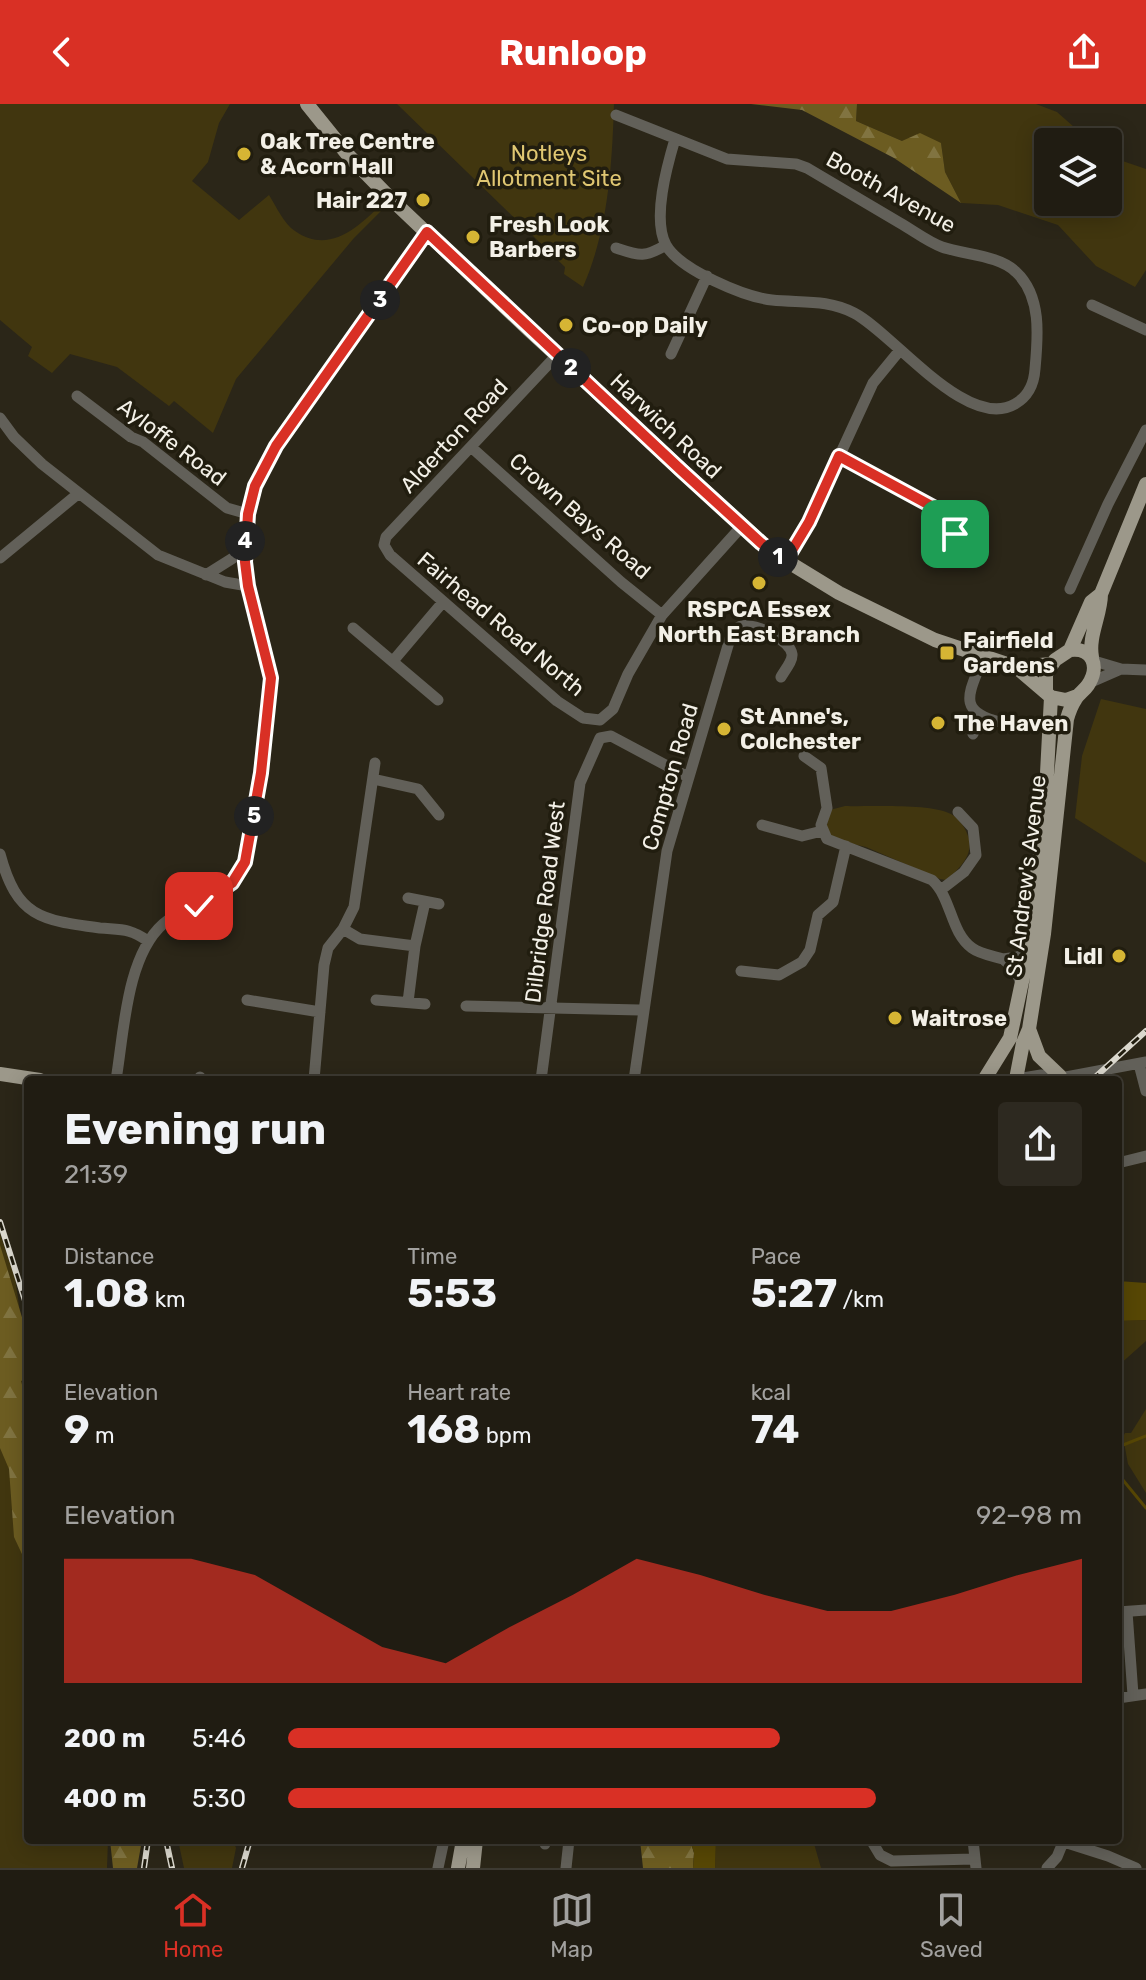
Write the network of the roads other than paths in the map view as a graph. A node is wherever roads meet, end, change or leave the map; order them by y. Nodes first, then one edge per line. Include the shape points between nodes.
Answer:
1 (307, 104) edge
2 (616, 115) dead end
3 (675, 139) junction
4 (427, 232) junction
5 (666, 245) junction
6 (623, 254) dead end
7 (707, 276) junction
8 (1092, 305) dead end
9 (1146, 330) edge
10 (900, 350) junction
11 (671, 354) dead end
12 (557, 355) junction
13 (77, 396) dead end
14 (0, 418) edge
15 (1146, 430) edge
16 (471, 447) junction
17 (839, 456) junction
18 (1146, 484) edge
19 (79, 493) junction
20 (969, 510) dead end
21 (248, 514) junction
22 (961, 522) junction
23 (742, 526) junction
24 (955, 534) dead end
25 (384, 545) joint
26 (0, 558) edge
27 (233, 558) dead end
28 (785, 562) junction
29 (206, 575) junction
30 (248, 586) junction
31 (1070, 589) dead end
32 (1101, 594) junction
33 (443, 602) junction
34 (662, 615) junction
35 (353, 628) dead end
36 (1070, 650) junction
37 (983, 657) junction
38 (1093, 659) junction
39 (393, 661) junction
40 (1051, 664) junction
41 (1016, 667) junction
42 (1121, 669) junction
43 (1146, 670) edge
44 (781, 677) dead end
45 (1089, 683) junction
46 (1048, 694) junction
47 (1077, 696) junction
48 (438, 700) dead end
49 (979, 717) junction
50 (1000, 722) dead end
51 (973, 734) dead end
52 (804, 756) dead end
53 (375, 763) dead end
54 (837, 770) dead end
55 (823, 774) junction
56 (688, 777) junction
57 (373, 779) junction
58 (438, 790) dead end
59 (426, 799) junction
60 (958, 812) dead end
61 (439, 815) dead end
62 (986, 823) dead end
63 (762, 825) dead end
64 (973, 828) junction
65 (822, 831) junction
66 (846, 846) junction
67 (0, 854) edge
68 (942, 889) junction
69 (408, 898) dead end
70 (425, 902) junction
71 (439, 904) dead end
72 (343, 929) junction
73 (148, 941) junction
74 (415, 946) junction
75 (1029, 949) junction
76 (1003, 959) junction
77 (741, 971) dead end
78 (757, 973) junction
79 (1022, 986) junction
80 (757, 988) dead end
81 (247, 1000) dead end
82 (376, 1000) dead end
83 (408, 1002) junction
84 (425, 1004) dead end
85 (466, 1006) dead end
86 (551, 1008) junction
87 (640, 1010) dead end
88 (320, 1012) junction
89 (1029, 1029) junction
90 (1138, 1064) edge
91 (0, 1074) edge
92 (117, 1076) edge
93 (314, 1076) edge
94 (542, 1076) edge
95 (635, 1076) edge
96 (988, 1076) edge
97 (1017, 1076) edge
98 (1058, 1076) edge
99 (1065, 1076) edge
100 (24, 1078) edge
101 (1146, 1091) edge
102 (1146, 1156) edge
103 (1122, 1162) edge
104 (1146, 1610) edge
105 (1122, 1612) edge
106 (1140, 1694) edge
107 (443, 1844) edge
108 (462, 1844) edge
109 (476, 1844) edge
110 (569, 1844) edge
111 (873, 1844) edge
112 (1063, 1844) edge
113 (1073, 1844) edge
114 (975, 1863) edge
115 (893, 1865) edge
116 (438, 1868) edge
117 (458, 1868) edge
118 (473, 1868) edge
119 (566, 1868) edge
120 (1047, 1868) edge
121 (1136, 1868) edge

1 - 4 main road, Harwich Road via 364,172
2 - 3 street, Booth Avenue
3 - 5 street via 660,221
3 - 10 street, Booth Avenue via 727,159 807,168 940,246 1006,264 1032,295 1032,387 1007,408 981,406 961,396
4 - 12 main road, Harwich Road
4 - 21 street via 276,446 255,486
5 - 6 street via 648,255
5 - 7 street
7 - 10 street via 752,296 834,304 874,325
7 - 11 street via 684,339
8 - 9 street
10 - 17 street via 873,383
12 - 16 street, Alderton Road
12 - 23 main road, Harwich Road
13 - 21 street, Ayloffe Road via 227,508
14 - 19 street via 26,450
15 - 31 street
16 - 25 street, Alderton Road
16 - 34 street, Crown Bays Road
17 - 22 street
17 - 28 street
18 - 32 main road
19 - 26 street
19 - 29 street via 158,555
20 - 22 street
21 - 30 street
22 - 24 street
23 - 28 main road, Harwich Road
23 - 34 street
25 - 33 street, Fairhead Road North
27 - 29 street
28 - 37 main road, Harwich Road via 896,623
29 - 30 street
30 - 73 street via 271,678 245,862 232,883 176,915
32 - 36 main road via 1091,602
32 - 38 main road
33 - 34 street, Fairhead Road North via 557,701 583,718 600,720 613,709
33 - 39 street
35 - 39 street
36 - 38 main road via 1081,650
36 - 40 main road
37 - 41 main road, Harwich Road
37 - 49 street via 970,703
38 - 42 street
38 - 45 main road
39 - 48 street
40 - 41 main road, Harwich Road
40 - 46 main road via 1044,678
41 - 46 main road, Harwich Road
42 - 43 street
42 - 45 street
44 - 56 street, Compton Road via 792,658 785,643 752,626 732,632
45 - 47 main road, St Andrew's Avenue
46 - 47 main road via 1066,700
46 - 75 main road, St Andrew's Avenue via 1046,792
47 - 89 main road, St Andrew's Avenue via 1064,737
49 - 50 street
49 - 51 street
52 - 55 street
53 - 57 street
54 - 55 street
55 - 65 street via 827,808
56 - 86 street, Dilbridge Road West via 621,739 604,735 595,745 580,783
56 - 95 street, Compton Road via 667,851
57 - 59 street via 411,786
57 - 72 street via 354,907
58 - 59 street
59 - 61 street
60 - 64 street
62 - 64 street
63 - 65 street via 802,836
64 - 68 street via 976,855
65 - 66 street via 827,839
66 - 68 street via 932,880
66 - 78 street via 833,902 818,915 808,955 788,972
67 - 73 street via 14,892 28,909 51,920 130,929
68 - 76 street via 962,938 976,950
69 - 70 street
70 - 71 street
70 - 74 street
72 - 74 street via 360,939
72 - 88 street via 328,948
73 - 92 street via 137,962
74 - 83 street
75 - 76 street
75 - 79 main road, St Andrew's Avenue
76 - 79 street via 1015,969
77 - 78 street
78 - 80 street
79 - 96 main road, St Andrew's Avenue via 1010,1038
81 - 88 street
82 - 83 street
83 - 84 street
85 - 86 street
86 - 87 street
86 - 94 street, Dilbridge Road West
88 - 93 street
89 - 97 main road, St Andrew's Avenue
89 - 98 main road via 1039,1056
90 - 99 street
90 - 101 street
91 - 100 main road
102 - 103 street
104 - 105 street
105 - 106 street
107 - 116 street
108 - 117 main road
109 - 118 main road
110 - 119 street
111 - 115 street
112 - 120 street
113 - 121 street
114 - 115 street

